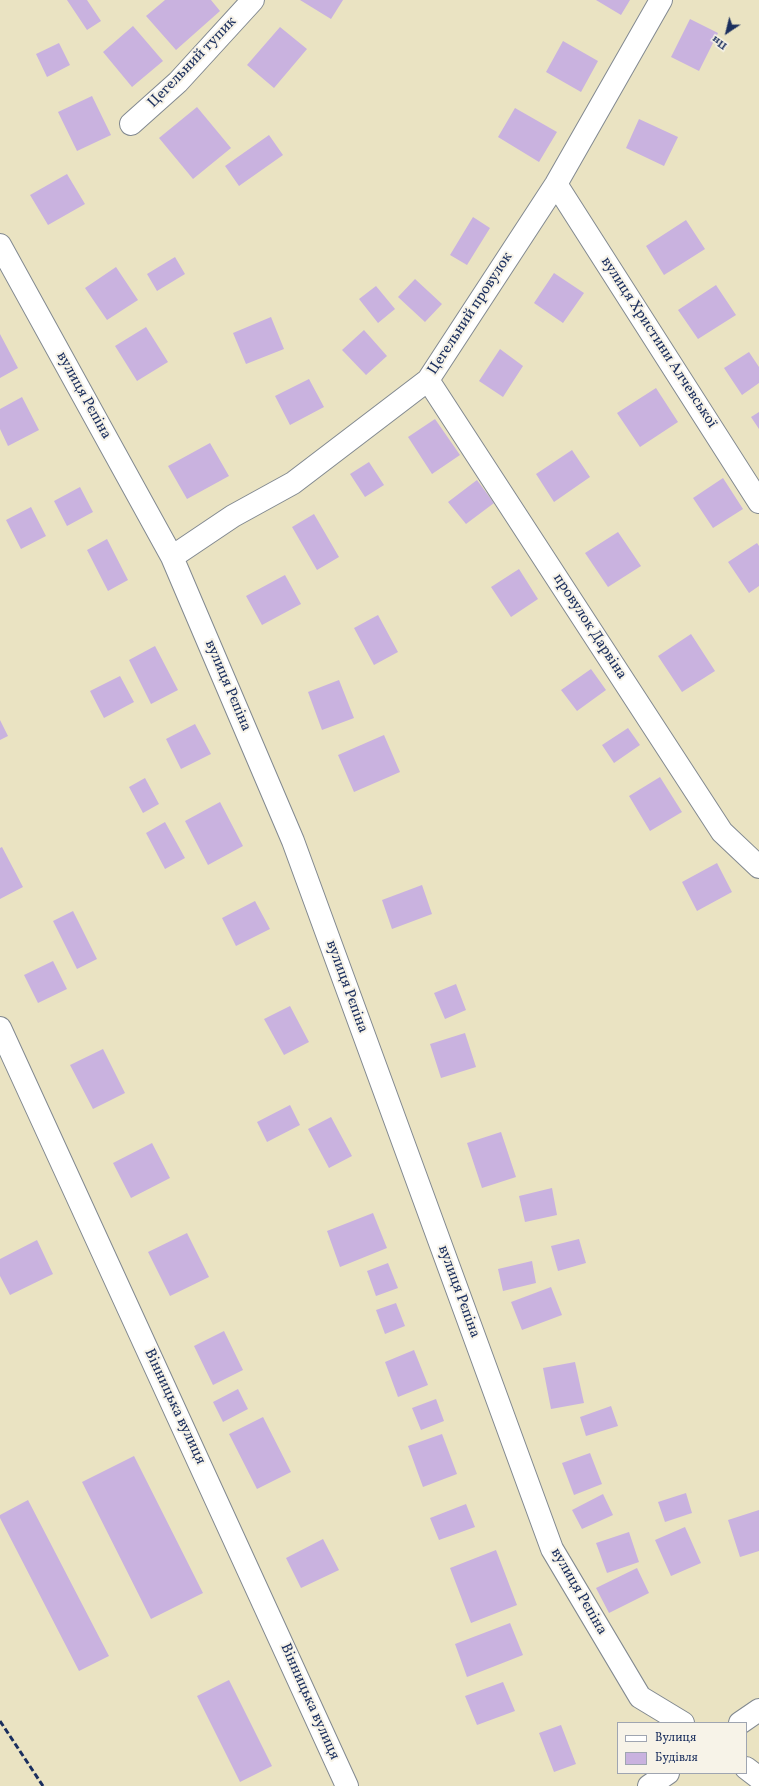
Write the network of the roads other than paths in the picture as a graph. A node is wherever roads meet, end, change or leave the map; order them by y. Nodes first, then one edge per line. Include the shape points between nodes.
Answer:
1 (253, 0) edge
2 (661, 0) edge
3 (132, 124) dead end
4 (556, 184) junction
5 (0, 245) edge
6 (428, 380) junction
7 (759, 502) edge
8 (172, 557) junction
9 (759, 867) edge
10 (0, 1028) edge
11 (759, 1710) edge
12 (681, 1722) edge
13 (741, 1722) edge
14 (747, 1769) edge
15 (667, 1774) edge
16 (759, 1778) edge
17 (347, 1786) edge
18 (649, 1786) edge

1 - 3 street, Цегельний тупик via 178,82
2 - 4 street, Цегельний провулок
4 - 6 street, Цегельний провулок
4 - 7 street, вулиця Христини Алчевської
5 - 8 street, вулиця Рєпіна
6 - 8 street, Цегельний провулок via 293,483 233,516
6 - 9 street, провулок Дарвіна via 722,832
8 - 12 street, вулиця Рєпіна via 293,841 552,1549 640,1697
10 - 17 street, Вінницька вулиця
11 - 13 street
14 - 16 street
15 - 18 street

